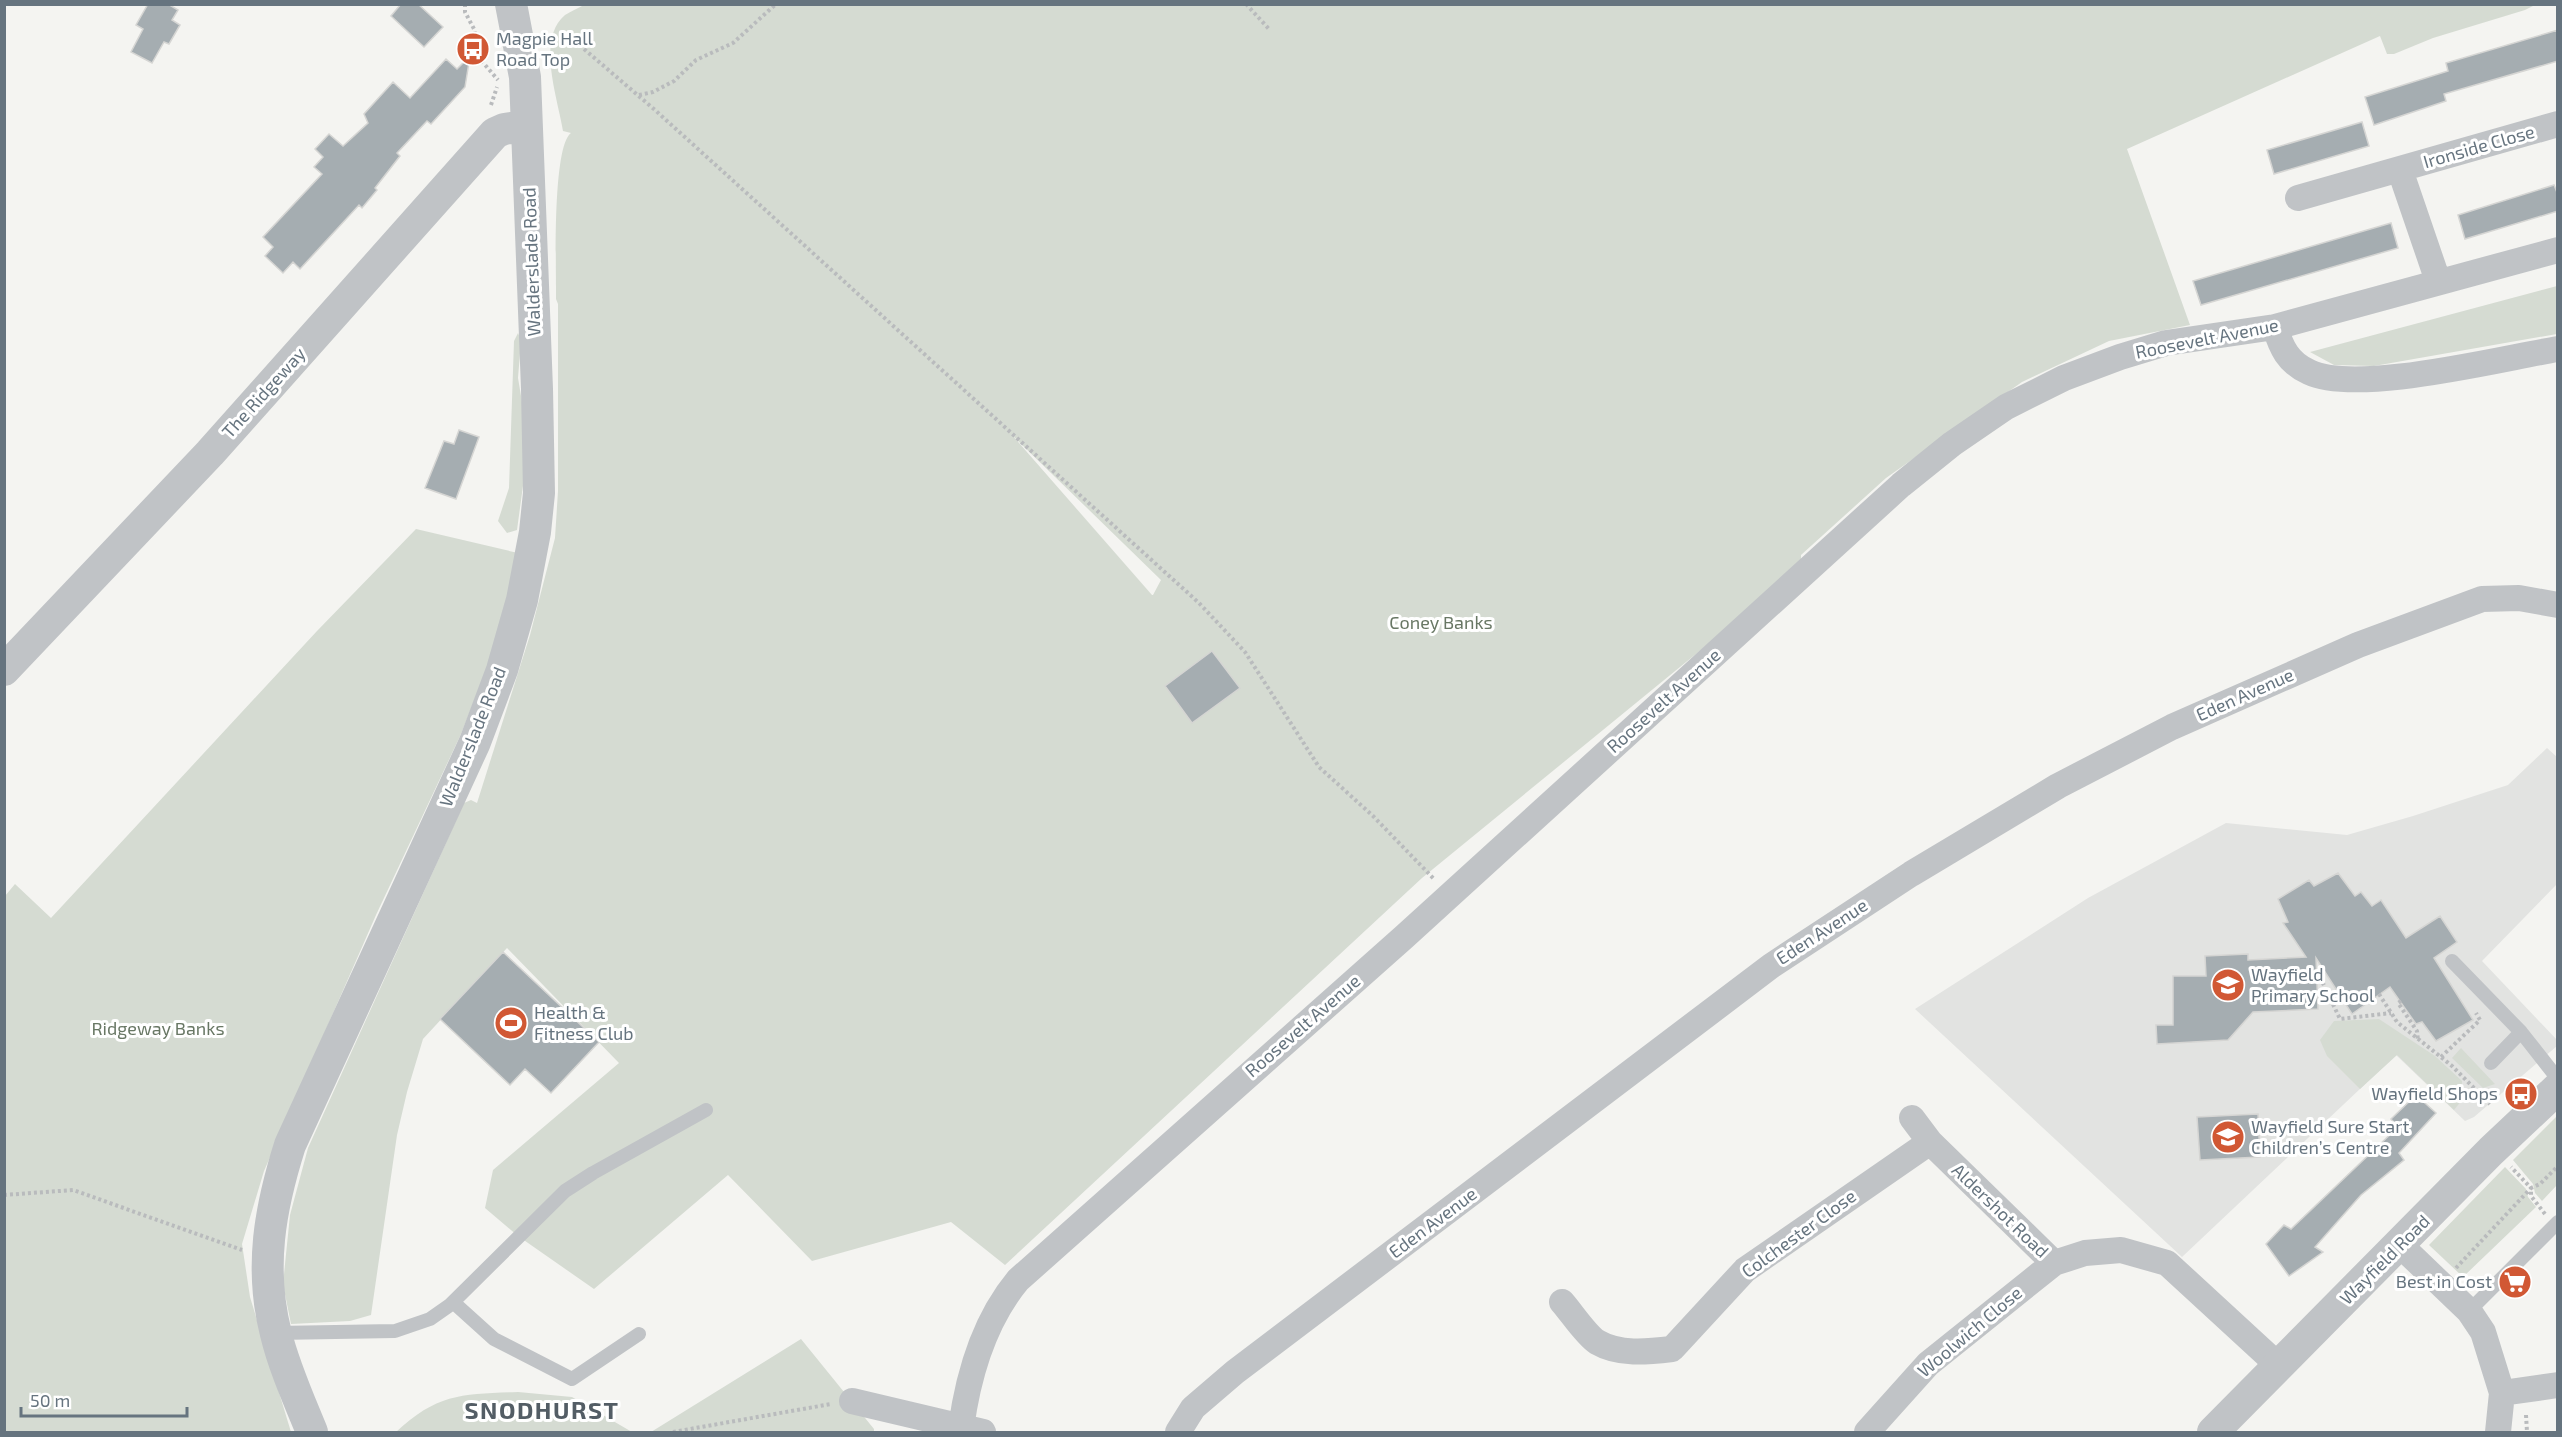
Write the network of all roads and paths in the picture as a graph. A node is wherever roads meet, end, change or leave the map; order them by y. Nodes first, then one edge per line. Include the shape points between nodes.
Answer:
1 (776, 4) edge
2 (1246, 4) edge
3 (514, 5) edge
4 (1269, 28) dead end
5 (584, 49) dead end
6 (638, 95) junction
7 (2558, 124) edge
8 (526, 126) junction
9 (2400, 170) junction
10 (2298, 198) dead end
11 (2558, 250) edge
12 (2438, 281) junction
13 (2275, 327) junction
14 (2558, 349) edge
15 (2558, 605) edge
16 (4, 670) edge
17 (1449, 896) junction
18 (2452, 961) dead end
19 (2320, 977) dead end
20 (2379, 994) dead end
21 (2401, 1001) dead end
22 (2474, 1010) dead end
23 (2391, 1013) junction
24 (2521, 1032) junction
25 (2418, 1041) junction
26 (2441, 1057) junction
27 (2491, 1063) dead end
28 (2558, 1079) edge
29 (2558, 1088) edge
30 (2490, 1104) dead end
31 (705, 1110) dead end
32 (1912, 1118) dead end
33 (1929, 1142) junction
34 (2491, 1151) junction
35 (2558, 1166) edge
36 (2531, 1188) junction
37 (4, 1195) edge
38 (2556, 1224) edge
39 (2400, 1245) junction
40 (268, 1260) junction
41 (2054, 1263) junction
42 (2442, 1283) junction
43 (453, 1302) junction
44 (1562, 1302) dead end
45 (2469, 1311) junction
46 (276, 1333) junction
47 (639, 1334) dead end
48 (2279, 1366) junction
49 (2558, 1385) edge
50 (2502, 1393) junction
51 (852, 1401) joint
52 (972, 1430) edge
53 (312, 1432) edge
54 (673, 1432) edge
55 (1178, 1432) edge
56 (1867, 1432) edge
57 (2213, 1432) edge
58 (2498, 1432) edge

1 - 6 path via 733,43 696,60 674,81
2 - 4 path
3 - 8 street, Walderslade Road via 525,77
5 - 6 path
6 - 17 path via 1199,603 1245,652 1319,768
7 - 9 street, Ironside Close
8 - 16 street, The Ridgeway via 495,133 210,453
8 - 40 street, Walderslade Road via 539,493 522,600 502,670 475,742 290,1145 269,1223
9 - 10 street, Ironside Close
9 - 12 street, Ironside Close
11 - 12 street, Roosevelt Avenue
12 - 13 street, Roosevelt Avenue
13 - 14 street via 2282,351 2308,372 2357,381
13 - 17 street, Roosevelt Avenue via 2178,341 2121,357 2064,378 2006,407 1952,444 1901,485
15 - 55 street, Eden Avenue via 2519,598 2482,599 2358,645 2172,727 2058,786 1911,874 1770,966 1235,1372 1193,1408
17 - 52 street, Roosevelt Avenue via 1018,1280 998,1310 968,1387
18 - 24 lane
19 - 23 path via 2340,1019
20 - 23 path
21 - 25 path via 2398,1003 2417,1031
22 - 26 path via 2480,1020
23 - 25 path
24 - 27 lane
24 - 28 lane
25 - 26 path
26 - 30 path
29 - 34 street, Wayfield Road
31 - 43 lane via 565,1191
32 - 33 street, Aldershot Road
33 - 41 street, Aldershot Road
33 - 44 street, Colchester Close via 1745,1270 1672,1349 1639,1352 1595,1341
34 - 36 path
34 - 39 street, Wayfield Road
35 - 36 path
36 - 38 path via 2531,1196
36 - 42 path
37 - 40 path via 73,1190
38 - 45 lane
39 - 42 street
39 - 48 street, Wayfield Road
40 - 46 street, Walderslade Road via 268,1289
41 - 48 street, Aldershot Road via 2085,1253 2121,1250 2167,1263
41 - 56 street, Woolwich Close via 1928,1364
42 - 45 street
43 - 46 lane via 430,1320 395,1331
43 - 47 lane via 494,1339 572,1379
45 - 50 street via 2482,1332
46 - 53 street, Walderslade Road
48 - 57 street, Wayfield Road
49 - 50 street
50 - 58 street
51 - 52 street
51 - 54 path

